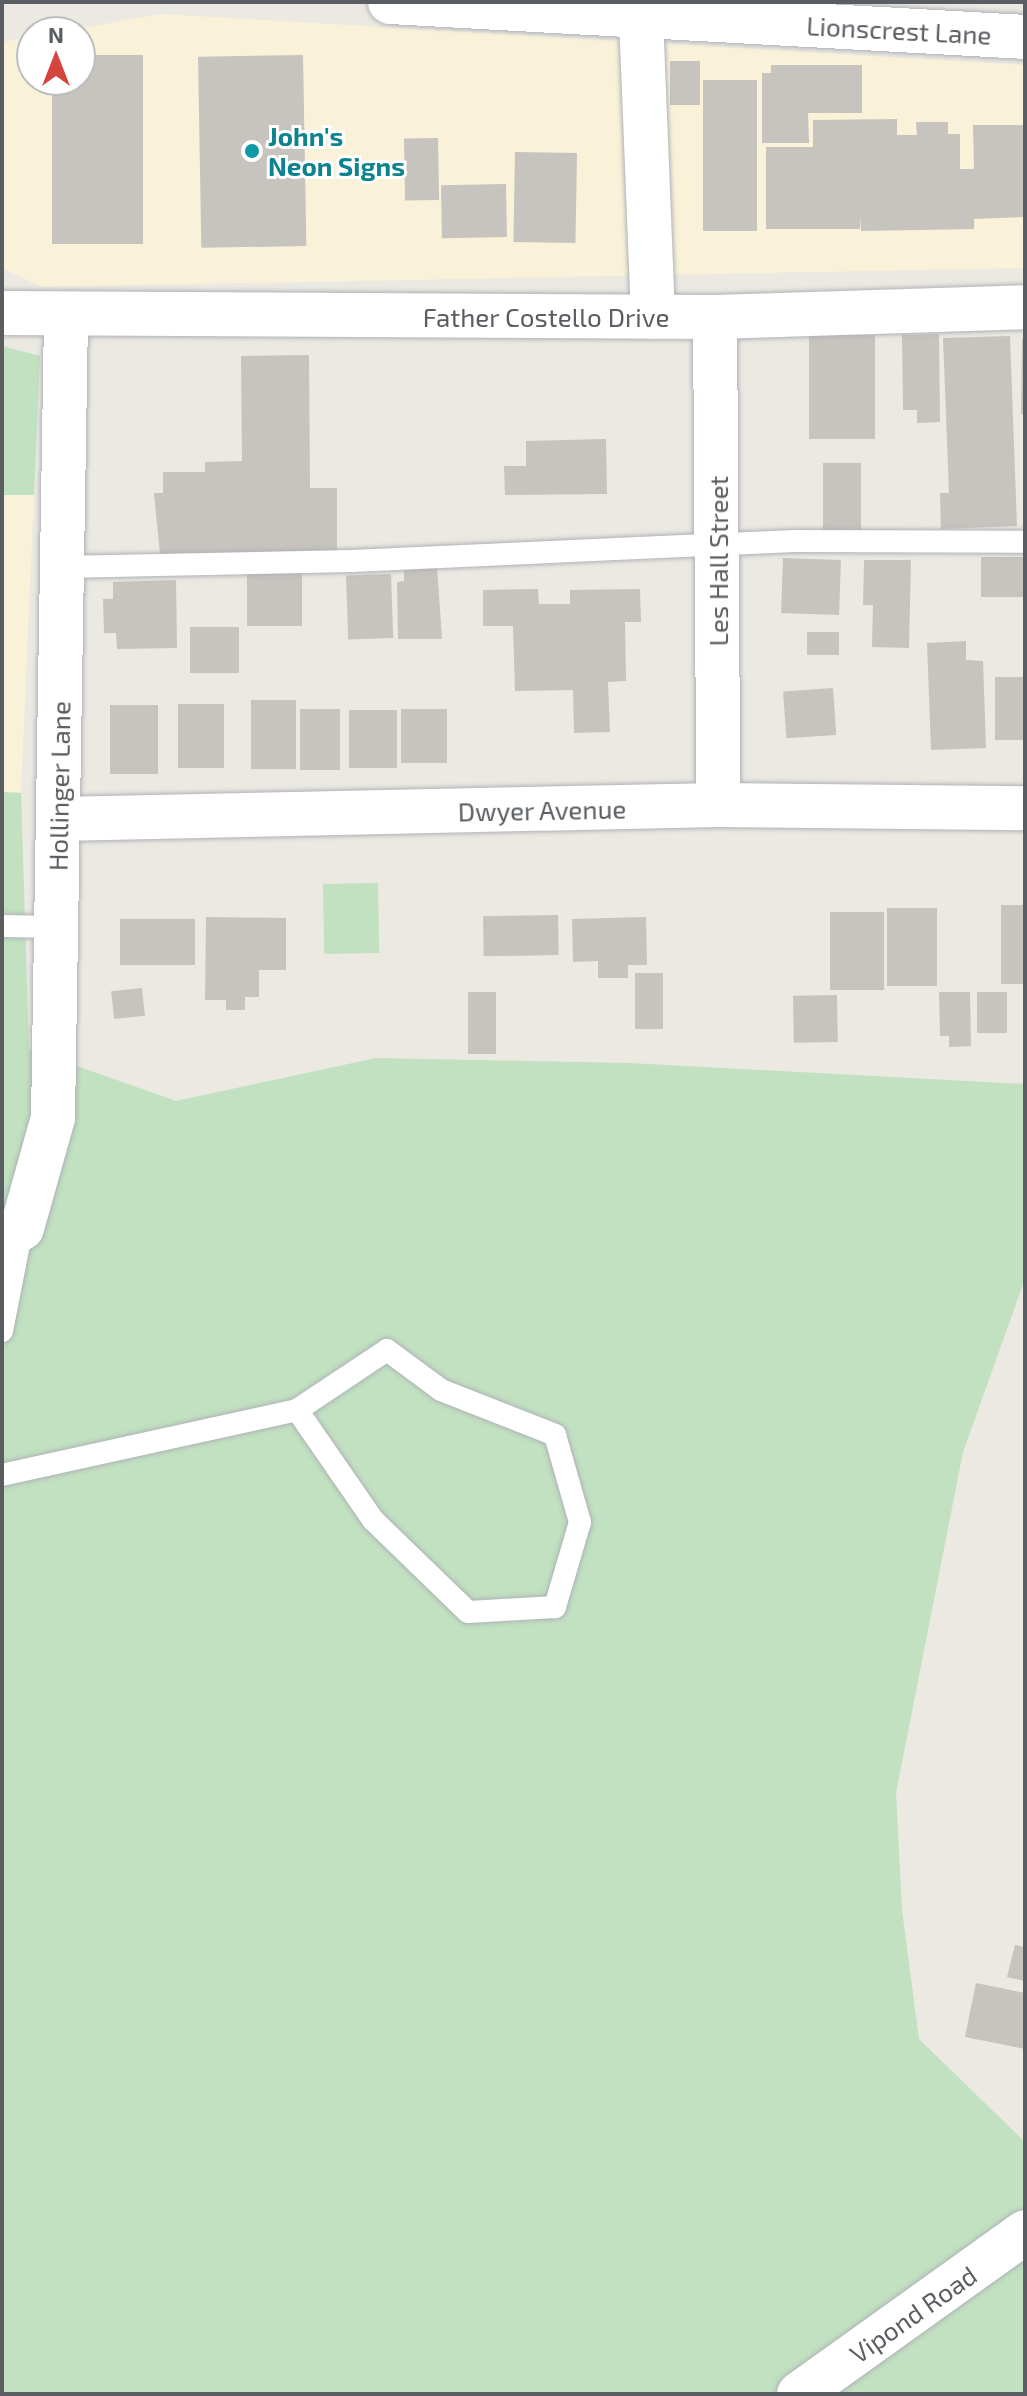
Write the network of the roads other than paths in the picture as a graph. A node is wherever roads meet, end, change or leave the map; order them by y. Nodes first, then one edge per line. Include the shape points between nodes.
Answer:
1 (390, 2) edge
2 (641, 17) junction
3 (1025, 37) edge
4 (1025, 307) edge
5 (2, 313) edge
6 (66, 317) junction
7 (653, 317) junction
8 (715, 317) junction
9 (1025, 542) edge
10 (720, 547) junction
11 (62, 567) junction
12 (718, 805) junction
13 (1025, 808) edge
14 (59, 819) junction
15 (2, 926) edge
16 (57, 927) junction
17 (12, 1234) edge
18 (2, 1331) edge
19 (297, 1410) junction
20 (2, 1475) edge
21 (1025, 2232) edge
22 (799, 2394) edge

1 - 2 street, Lionscrest Lane
2 - 3 street, Lionscrest Lane
2 - 7 street
4 - 8 street, Father Costello Drive
5 - 6 street, Father Costello Drive
6 - 7 street, Father Costello Drive
6 - 11 street, Hollinger Lane
7 - 8 street, Father Costello Drive
8 - 10 street, Les Hall Street
9 - 10 lane via 795,541
10 - 11 lane
10 - 12 street, Les Hall Street
11 - 14 street, Hollinger Lane
12 - 13 street, Dwyer Avenue
12 - 14 street, Dwyer Avenue
14 - 16 street, Hollinger Lane
15 - 16 lane
16 - 17 street, Hollinger Lane via 53,1118
17 - 18 lane
19 - 19 lane via 373,1520 468,1612 555,1607 580,1522 555,1435 441,1390 387,1350
19 - 20 lane
21 - 22 street, Vipond Road

